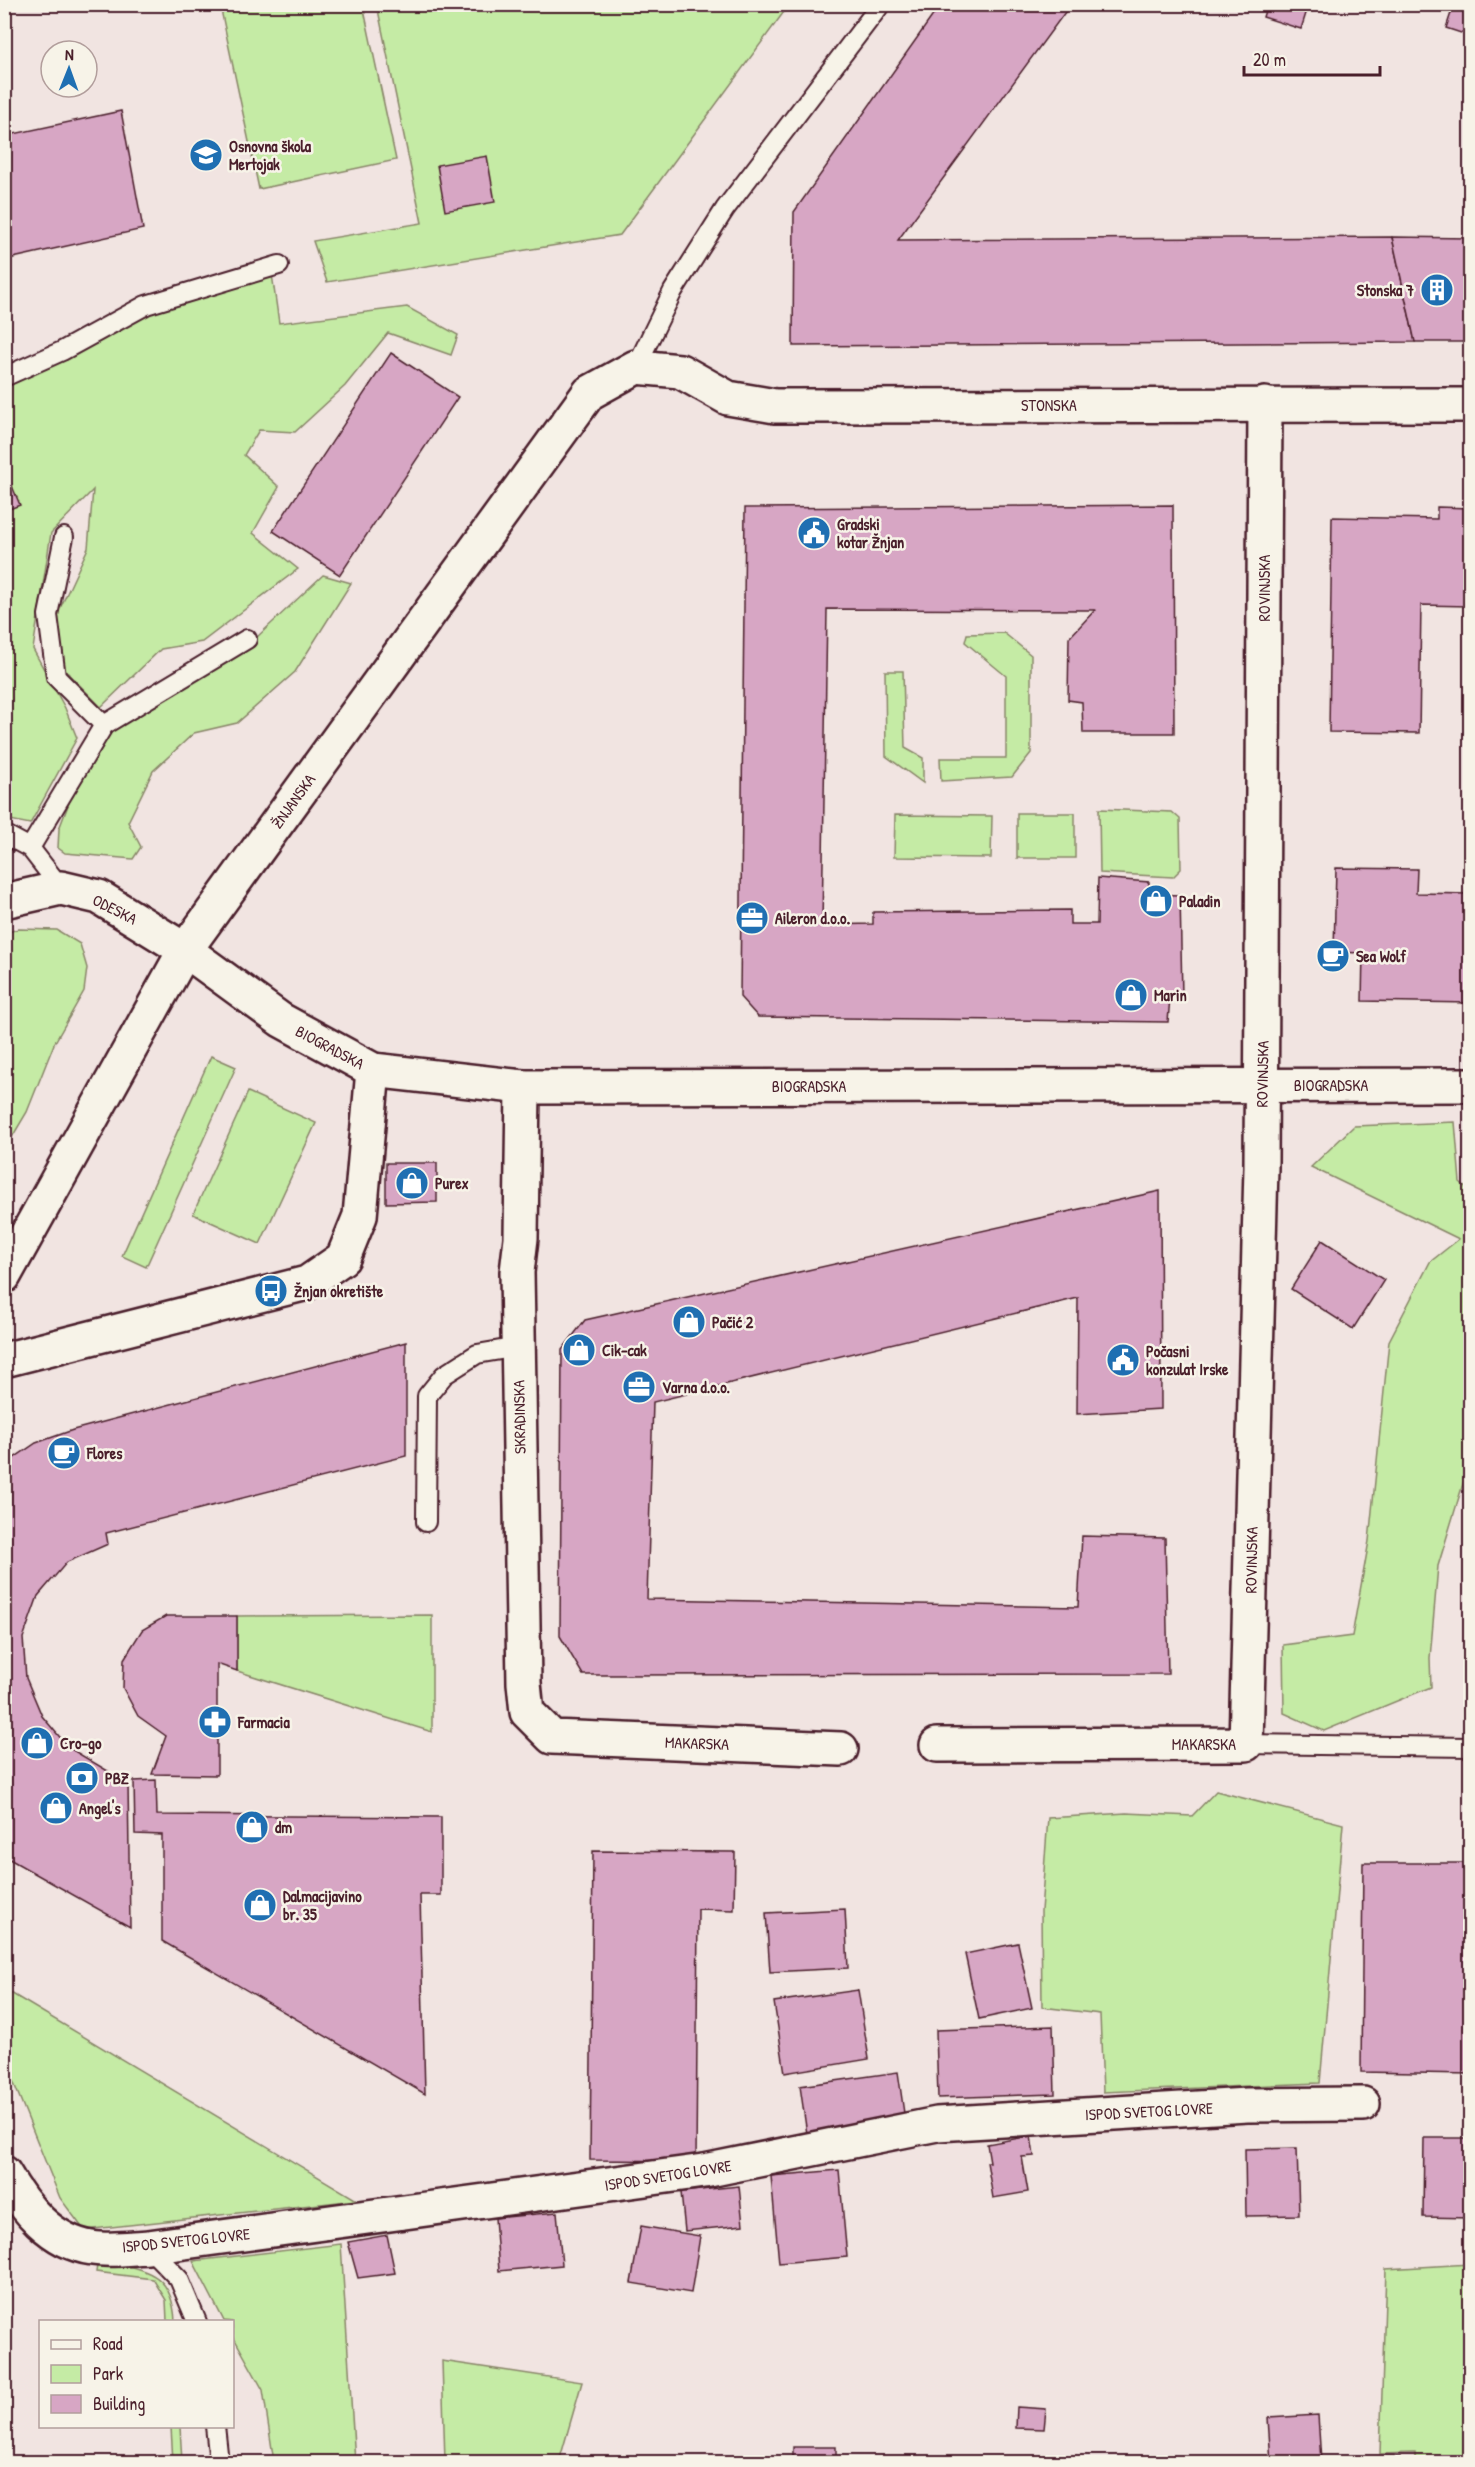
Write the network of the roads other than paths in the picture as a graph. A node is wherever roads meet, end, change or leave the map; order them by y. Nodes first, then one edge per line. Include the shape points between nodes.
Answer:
1 (878, 8) dead end
2 (279, 265) dead end
3 (636, 367) junction
4 (4, 377) edge
5 (1265, 404) junction
6 (1470, 405) edge
7 (64, 537) dead end
8 (247, 639) dead end
9 (104, 724) junction
10 (4, 834) edge
11 (30, 848) junction
12 (61, 888) junction
13 (4, 901) edge
14 (184, 950) junction
15 (372, 1070) junction
16 (1262, 1085) junction
17 (1470, 1085) edge
18 (523, 1086) junction
19 (4, 1276) edge
20 (518, 1347) junction
21 (4, 1360) edge
22 (426, 1522) dead end
23 (552, 1737) joint
24 (1246, 1744) junction
25 (938, 1745) dead end
26 (1470, 1748) edge
27 (841, 1749) dead end
28 (1364, 2104) dead end
29 (4, 2173) edge
30 (148, 2247) junction
31 (196, 2320) edge
32 (215, 2428) edge
33 (219, 2463) edge

1 - 3 lane via 725,209 673,291
2 - 4 lane via 146,305 62,351
3 - 5 street, STONSKA via 680,371 728,398 775,406
3 - 14 street, ŽNJANSKA via 589,393
5 - 6 street, STONSKA
5 - 16 street, ROVINJSKA
7 - 9 lane via 48,615 56,677
8 - 9 lane
9 - 11 lane
10 - 11 lane
11 - 12 lane
12 - 13 street, ODESKA
12 - 14 street, ODESKA via 99,897
14 - 15 street, BIOGRADSKA via 281,1020
14 - 19 street, ŽNJANSKA
15 - 18 street, BIOGRADSKA
15 - 21 street via 360,1216 343,1258 307,1283
16 - 17 street, BIOGRADSKA
16 - 18 street, BIOGRADSKA
16 - 24 street, ROVINJSKA
18 - 20 street, SKRADINSKA
20 - 22 lane via 477,1354 444,1375 427,1396
20 - 23 street, SKRADINSKA via 524,1683 527,1712
23 - 27 street, MAKARSKA
24 - 25 street, MAKARSKA
24 - 26 lane, MAKARSKA
28 - 30 street, ISPOD SVETOG LOVRE via 1247,2105 937,2124 704,2171
29 - 30 street, ISPOD SVETOG LOVRE via 36,2220 68,2242 94,2249
30 - 31 lane via 179,2279
32 - 33 lane

